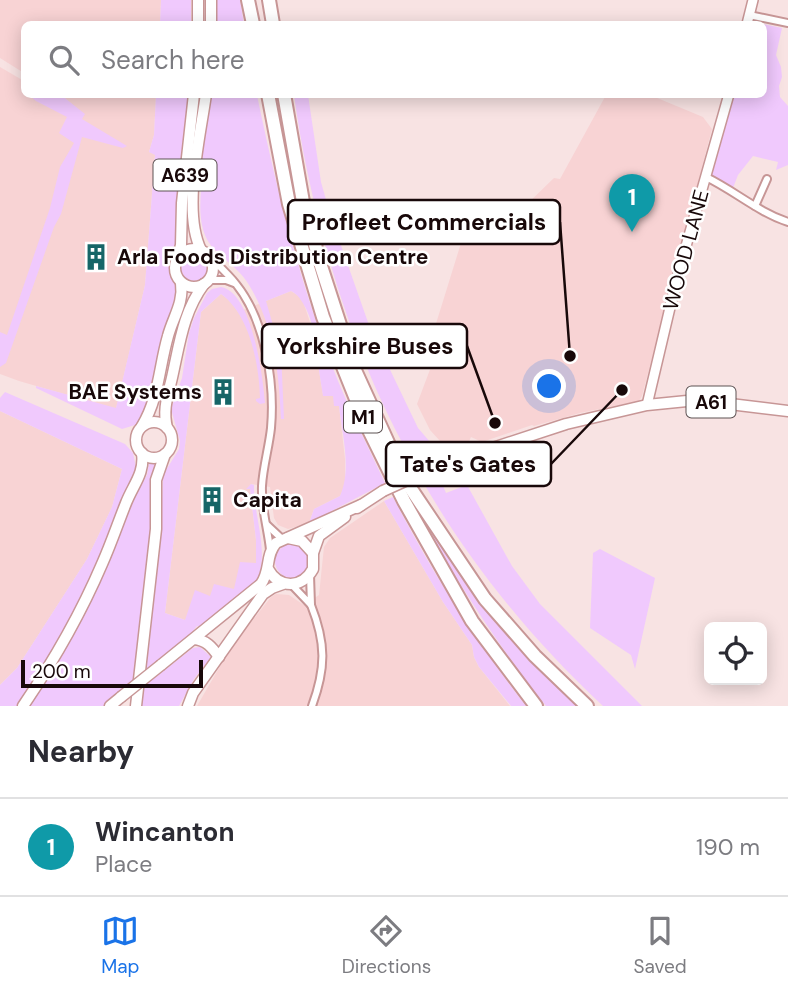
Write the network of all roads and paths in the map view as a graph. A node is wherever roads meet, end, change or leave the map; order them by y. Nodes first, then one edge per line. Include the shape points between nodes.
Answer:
1 (198, 0) edge
2 (211, 0) edge
3 (248, 0) edge
4 (254, 0) edge
5 (271, 0) edge
6 (753, 0) edge
7 (748, 20) edge
8 (198, 21) edge
9 (211, 21) edge
10 (254, 21) edge
11 (255, 21) edge
12 (274, 21) edge
13 (767, 21) edge
14 (788, 23) edge
15 (194, 98) edge
16 (205, 98) edge
17 (269, 98) edge
18 (285, 98) edge
19 (728, 98) edge
20 (706, 177) junction
21 (766, 179) dead end
22 (755, 206) junction
23 (788, 222) edge
24 (205, 253) junction
25 (178, 256) junction
26 (207, 282) junction
27 (181, 283) junction
28 (236, 284) junction
29 (647, 405) junction
30 (788, 411) edge
31 (142, 426) junction
32 (167, 428) junction
33 (142, 453) junction
34 (165, 454) junction
35 (361, 505) junction
36 (267, 525) junction
37 (284, 539) junction
38 (270, 550) junction
39 (313, 553) junction
40 (268, 569) junction
41 (310, 575) junction
42 (288, 584) junction
43 (311, 605) junction
44 (194, 639) junction
45 (219, 657) junction
46 (23, 706) edge
47 (110, 706) edge
48 (136, 706) edge
49 (188, 706) edge
50 (312, 706) edge
51 (536, 706) edge
52 (587, 706) edge

1 - 8 main road
2 - 9 main road
3 - 10 highway
4 - 11 highway
5 - 12 highway
6 - 7 street
13 - 14 street
15 - 25 main road, A639
16 - 24 main road, A639 via 192,208 193,228
17 - 51 highway, M1 via 289,204 323,317 366,424 472,621
18 - 52 highway, M1 via 303,202 321,266 354,368 405,480 485,598
19 - 20 street, WOOD LANE
20 - 22 street
20 - 29 street, WOOD LANE
21 - 22 street
22 - 23 street
24 - 25 main road via 186,250
24 - 26 main road via 213,267
24 - 28 street
25 - 27 main road via 174,267
26 - 27 main road via 188,287
26 - 28 street
26 - 32 main road via 190,308 181,335 165,405
27 - 31 main road via 181,303 168,335 153,404
28 - 36 street via 254,318 268,362 272,419 262,487
29 - 30 main road, A61 via 697,400
29 - 35 main road, A61, bridge via 566,424 438,466
31 - 32 main road via 158,422
31 - 33 main road via 136,438
32 - 34 main road via 172,438
33 - 34 main road via 153,457
33 - 46 main road via 140,477 102,565
34 - 48 main road via 156,480 156,530
35 - 37 main road, A61
35 - 39 main road, A61 via 319,536
36 - 37 street
36 - 38 street
37 - 38 main road, A61
37 - 39 main road via 302,541
38 - 40 main road
39 - 41 main road, A61
40 - 42 main road via 277,581
40 - 44 main road via 261,584
41 - 42 main road
41 - 43 street
42 - 43 street
42 - 45 main road via 263,594
43 - 50 street via 324,657
44 - 45 main road via 208,644
44 - 47 main road, bridge
45 - 49 main road

